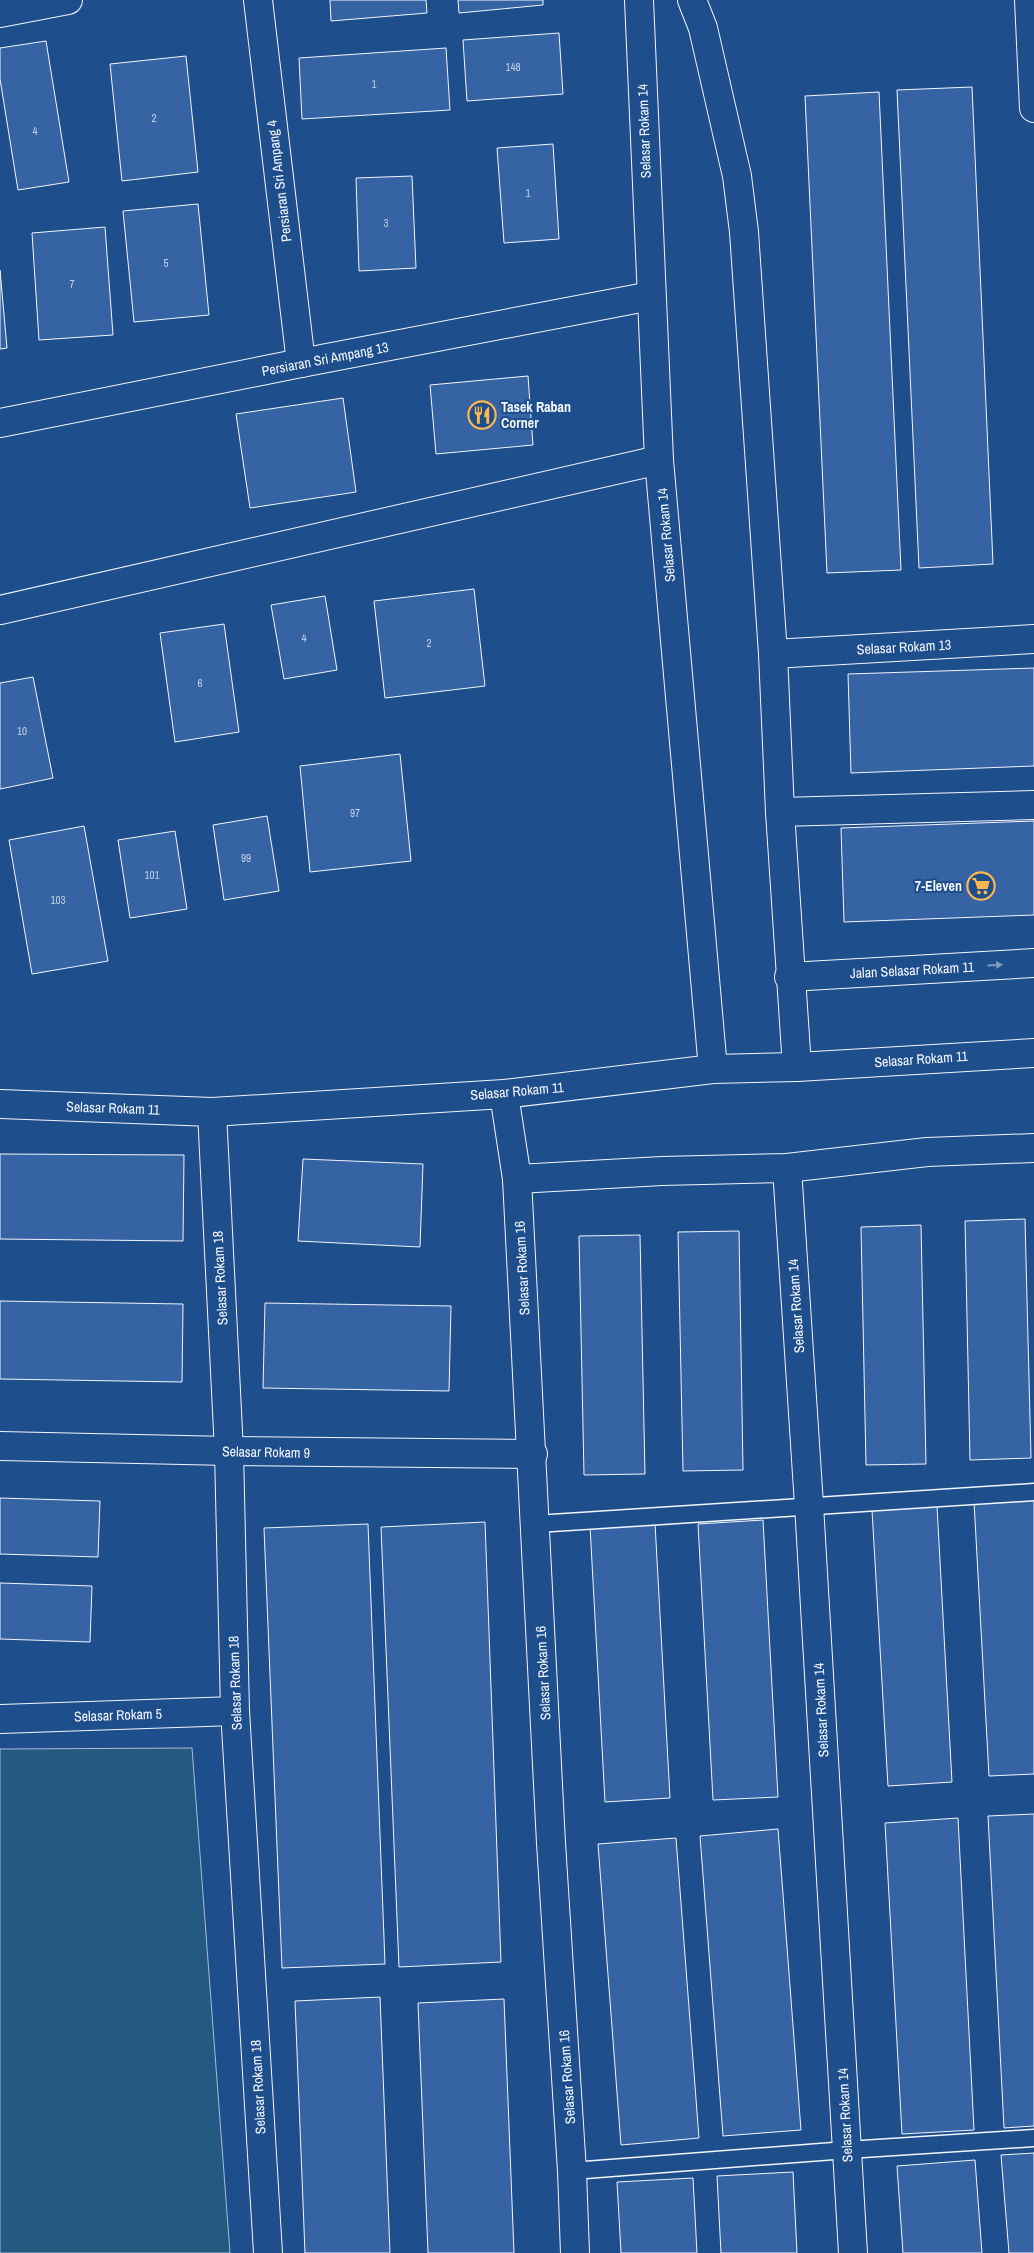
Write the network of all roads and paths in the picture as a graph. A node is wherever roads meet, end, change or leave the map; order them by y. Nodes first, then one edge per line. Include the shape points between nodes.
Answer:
1 (68, 0) edge
2 (258, 0) edge
3 (639, 0) edge
4 (692, 0) edge
5 (1029, 0) edge
6 (0, 13) edge
7 (1034, 108) edge
8 (651, 296) junction
9 (301, 363) junction
10 (0, 423) edge
11 (659, 460) junction
12 (0, 610) edge
13 (1034, 639) edge
14 (773, 654) junction
15 (1034, 805) edge
16 (780, 812) junction
17 (1034, 963) edge
18 (789, 976) junction
19 (1034, 1052) edge
20 (797, 1067) junction
21 (713, 1070) junction
22 (504, 1094) junction
23 (0, 1104) edge
24 (212, 1112) junction
25 (1034, 1148) edge
26 (787, 1168) junction
27 (517, 1178) junction
28 (0, 1446) edge
29 (229, 1451) junction
30 (533, 1454) junction
31 (1034, 1492) edge
32 (810, 1505) junction
33 (536, 1524) junction
34 (235, 1712) junction
35 (0, 1719) edge
36 (1034, 2138) edge
37 (847, 2150) junction
38 (572, 2171) junction
39 (268, 2253) edge
40 (575, 2253) edge
41 (852, 2253) edge

1 - 6 street
2 - 9 street, Persiaran Sri Ampang 4
3 - 8 street, Selasar Rokam 14
4 - 14 street via 703,28 737,176 744,232
5 - 7 street
8 - 9 street, Persiaran Sri Ampang 13
8 - 11 street, Selasar Rokam 14
9 - 10 street, Persiaran Sri Ampang 13
11 - 12 street
11 - 21 street, Selasar Rokam 14
13 - 14 street, Selasar Rokam 13
14 - 16 street
15 - 16 street
16 - 18 street
18 -> 17 street, Jalan Selasar Rokam 11
18 - 20 street
19 - 20 street, Selasar Rokam 11
20 - 21 street, Selasar Rokam 11
21 - 22 street, Selasar Rokam 11
22 - 24 street, Selasar Rokam 11
22 - 27 street, Selasar Rokam 16
23 - 24 street, Selasar Rokam 11
24 - 29 street, Selasar Rokam 18
25 - 26 street via 926,1152
26 - 27 street
26 - 32 street, Selasar Rokam 14
27 - 30 street, Selasar Rokam 16
28 - 29 street, Selasar Rokam 9
29 - 30 street, Selasar Rokam 9
29 - 34 street, Selasar Rokam 18
30 - 33 street, Selasar Rokam 16
31 - 32 lane
32 - 33 lane
32 - 37 street, Selasar Rokam 14
33 - 38 street, Selasar Rokam 16 via 551,1843
34 - 35 street, Selasar Rokam 5
34 - 39 street, Selasar Rokam 18
36 - 37 lane
37 - 38 lane
37 - 41 street, Selasar Rokam 14
38 - 40 street, Selasar Rokam 16

